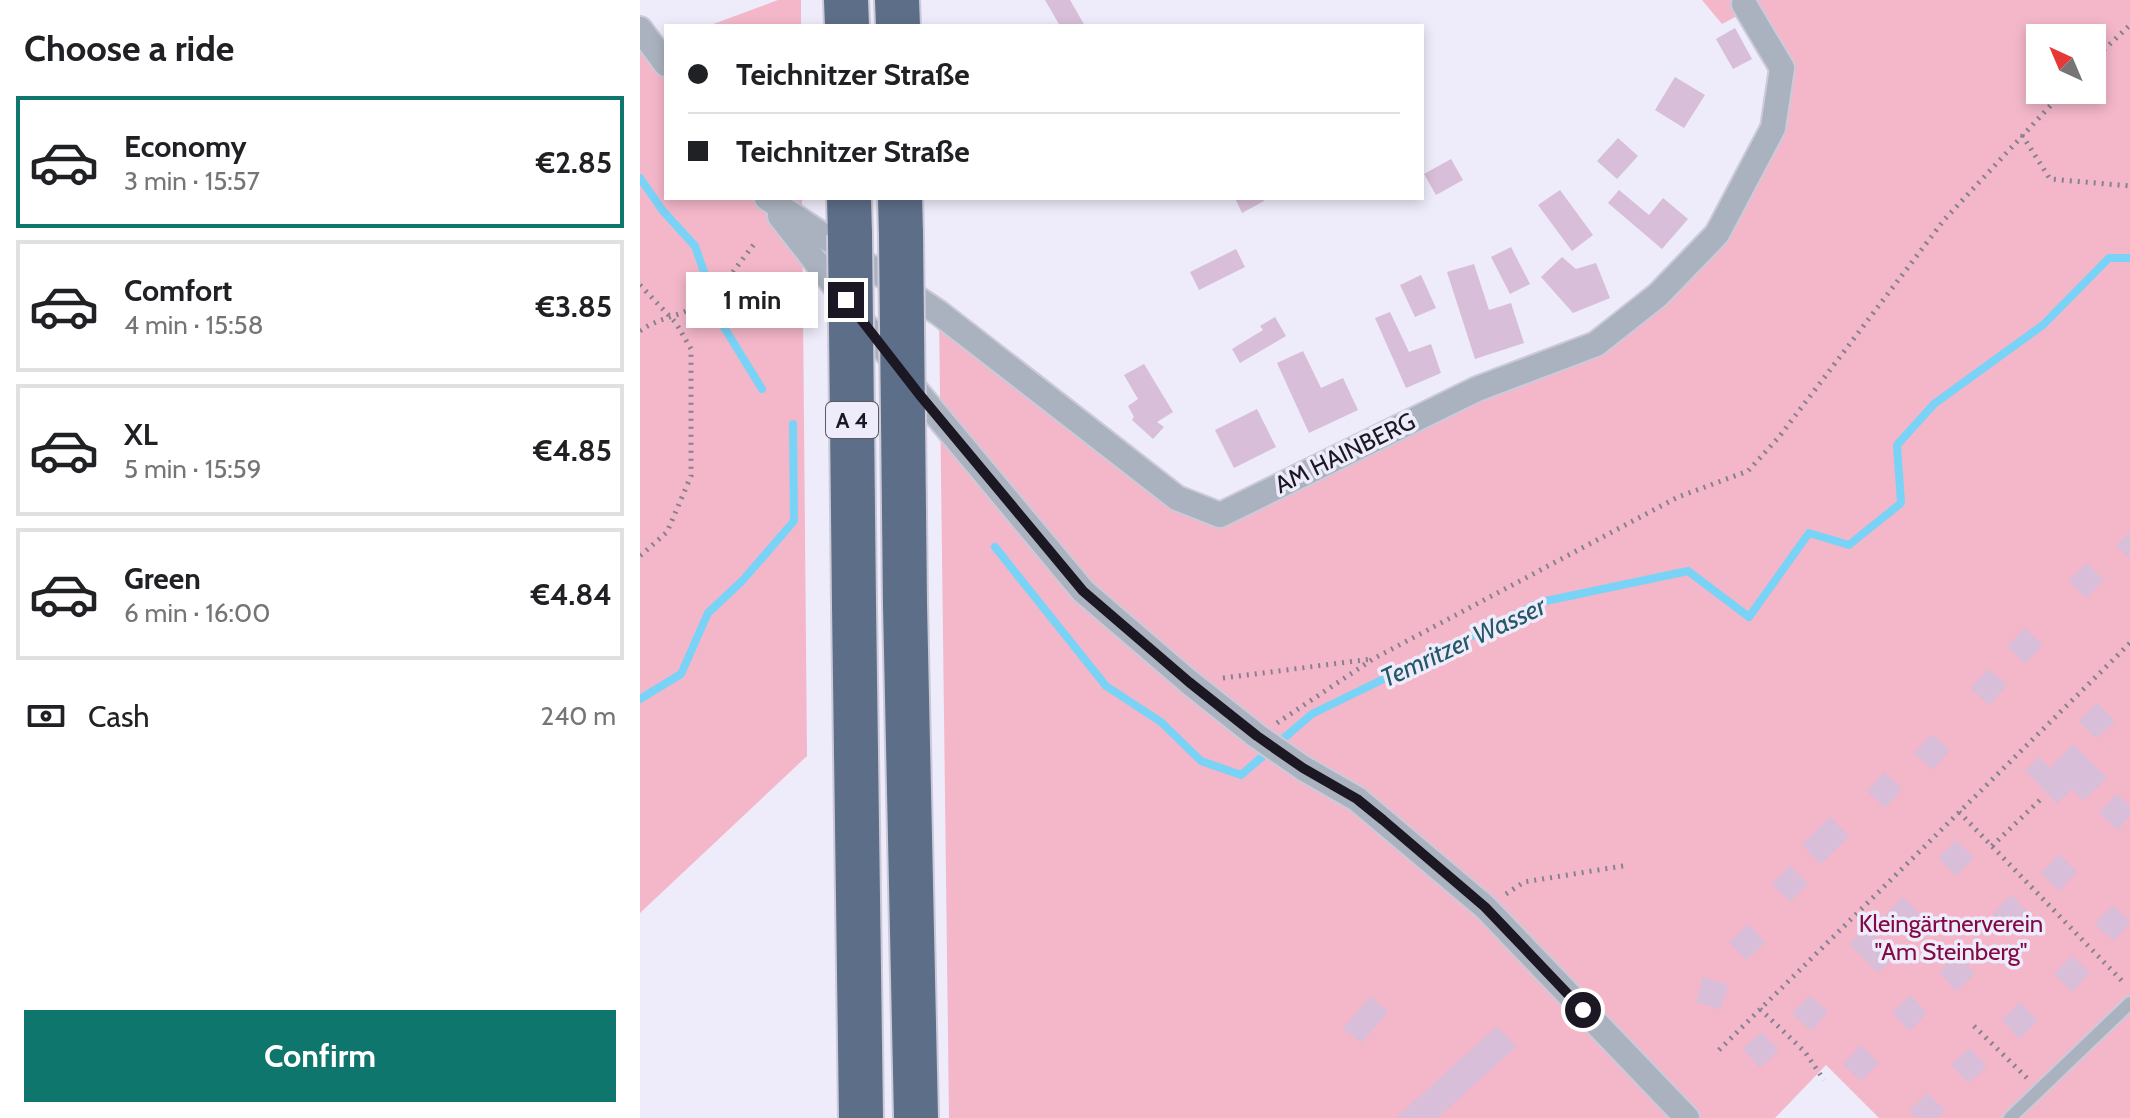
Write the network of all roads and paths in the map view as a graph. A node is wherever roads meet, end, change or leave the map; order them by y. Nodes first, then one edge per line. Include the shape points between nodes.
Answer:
1 (846, 0) edge
2 (897, 0) edge
3 (1744, 4) dead end
4 (847, 24) edge
5 (898, 24) edge
6 (2130, 25) edge
7 (640, 29) edge
8 (2106, 48) edge
9 (664, 61) edge
10 (2052, 104) edge
11 (2022, 135) junction
12 (2130, 186) edge
13 (769, 200) edge
14 (770, 200) edge
15 (900, 216) edge
16 (850, 217) edge
17 (755, 243) dead end
18 (640, 285) edge
19 (668, 316) junction
20 (640, 331) edge
21 (640, 556) edge
22 (2130, 643) edge
23 (1373, 659) junction
24 (1189, 682) junction
25 (1257, 736) junction
26 (2041, 799) dead end
27 (1959, 812) junction
28 (1992, 846) junction
29 (1629, 865) dead end
30 (1485, 907) junction
31 (2130, 989) edge
32 (2130, 1003) edge
33 (1760, 1009) junction
34 (1974, 1026) dead end
35 (1719, 1050) dead end
36 (1824, 1080) dead end
37 (2039, 1090) junction
38 (861, 1118) edge
39 (916, 1118) edge
40 (1687, 1118) edge
41 (2010, 1118) edge

1 - 4 highway
2 - 5 highway
3 - 14 street, AM HAINBERG via 1782,68 1773,128 1717,234 1658,295 1596,344 1477,389 1220,515 1177,498 939,313
6 - 8 path
7 - 9 street
10 - 11 path
11 - 12 path via 2050,179
11 - 23 path via 1944,220 1748,471 1678,497
13 - 24 street via 919,394 1083,591
15 - 39 highway, A 4, bridge
16 - 38 highway, A 4, bridge
17 - 19 path via 720,287 695,308
18 - 19 path
19 - 20 path
19 - 21 path via 691,349 691,476 667,532
22 - 27 path
23 - 24 path
23 - 25 path
24 - 25 street
25 - 30 street via 1357,799
26 - 28 path
27 - 28 path
27 - 33 path
28 - 31 path
29 - 30 path via 1524,882
30 - 40 street
32 - 37 lane
33 - 35 path
33 - 36 path via 1805,1052
34 - 37 path
37 - 41 lane

